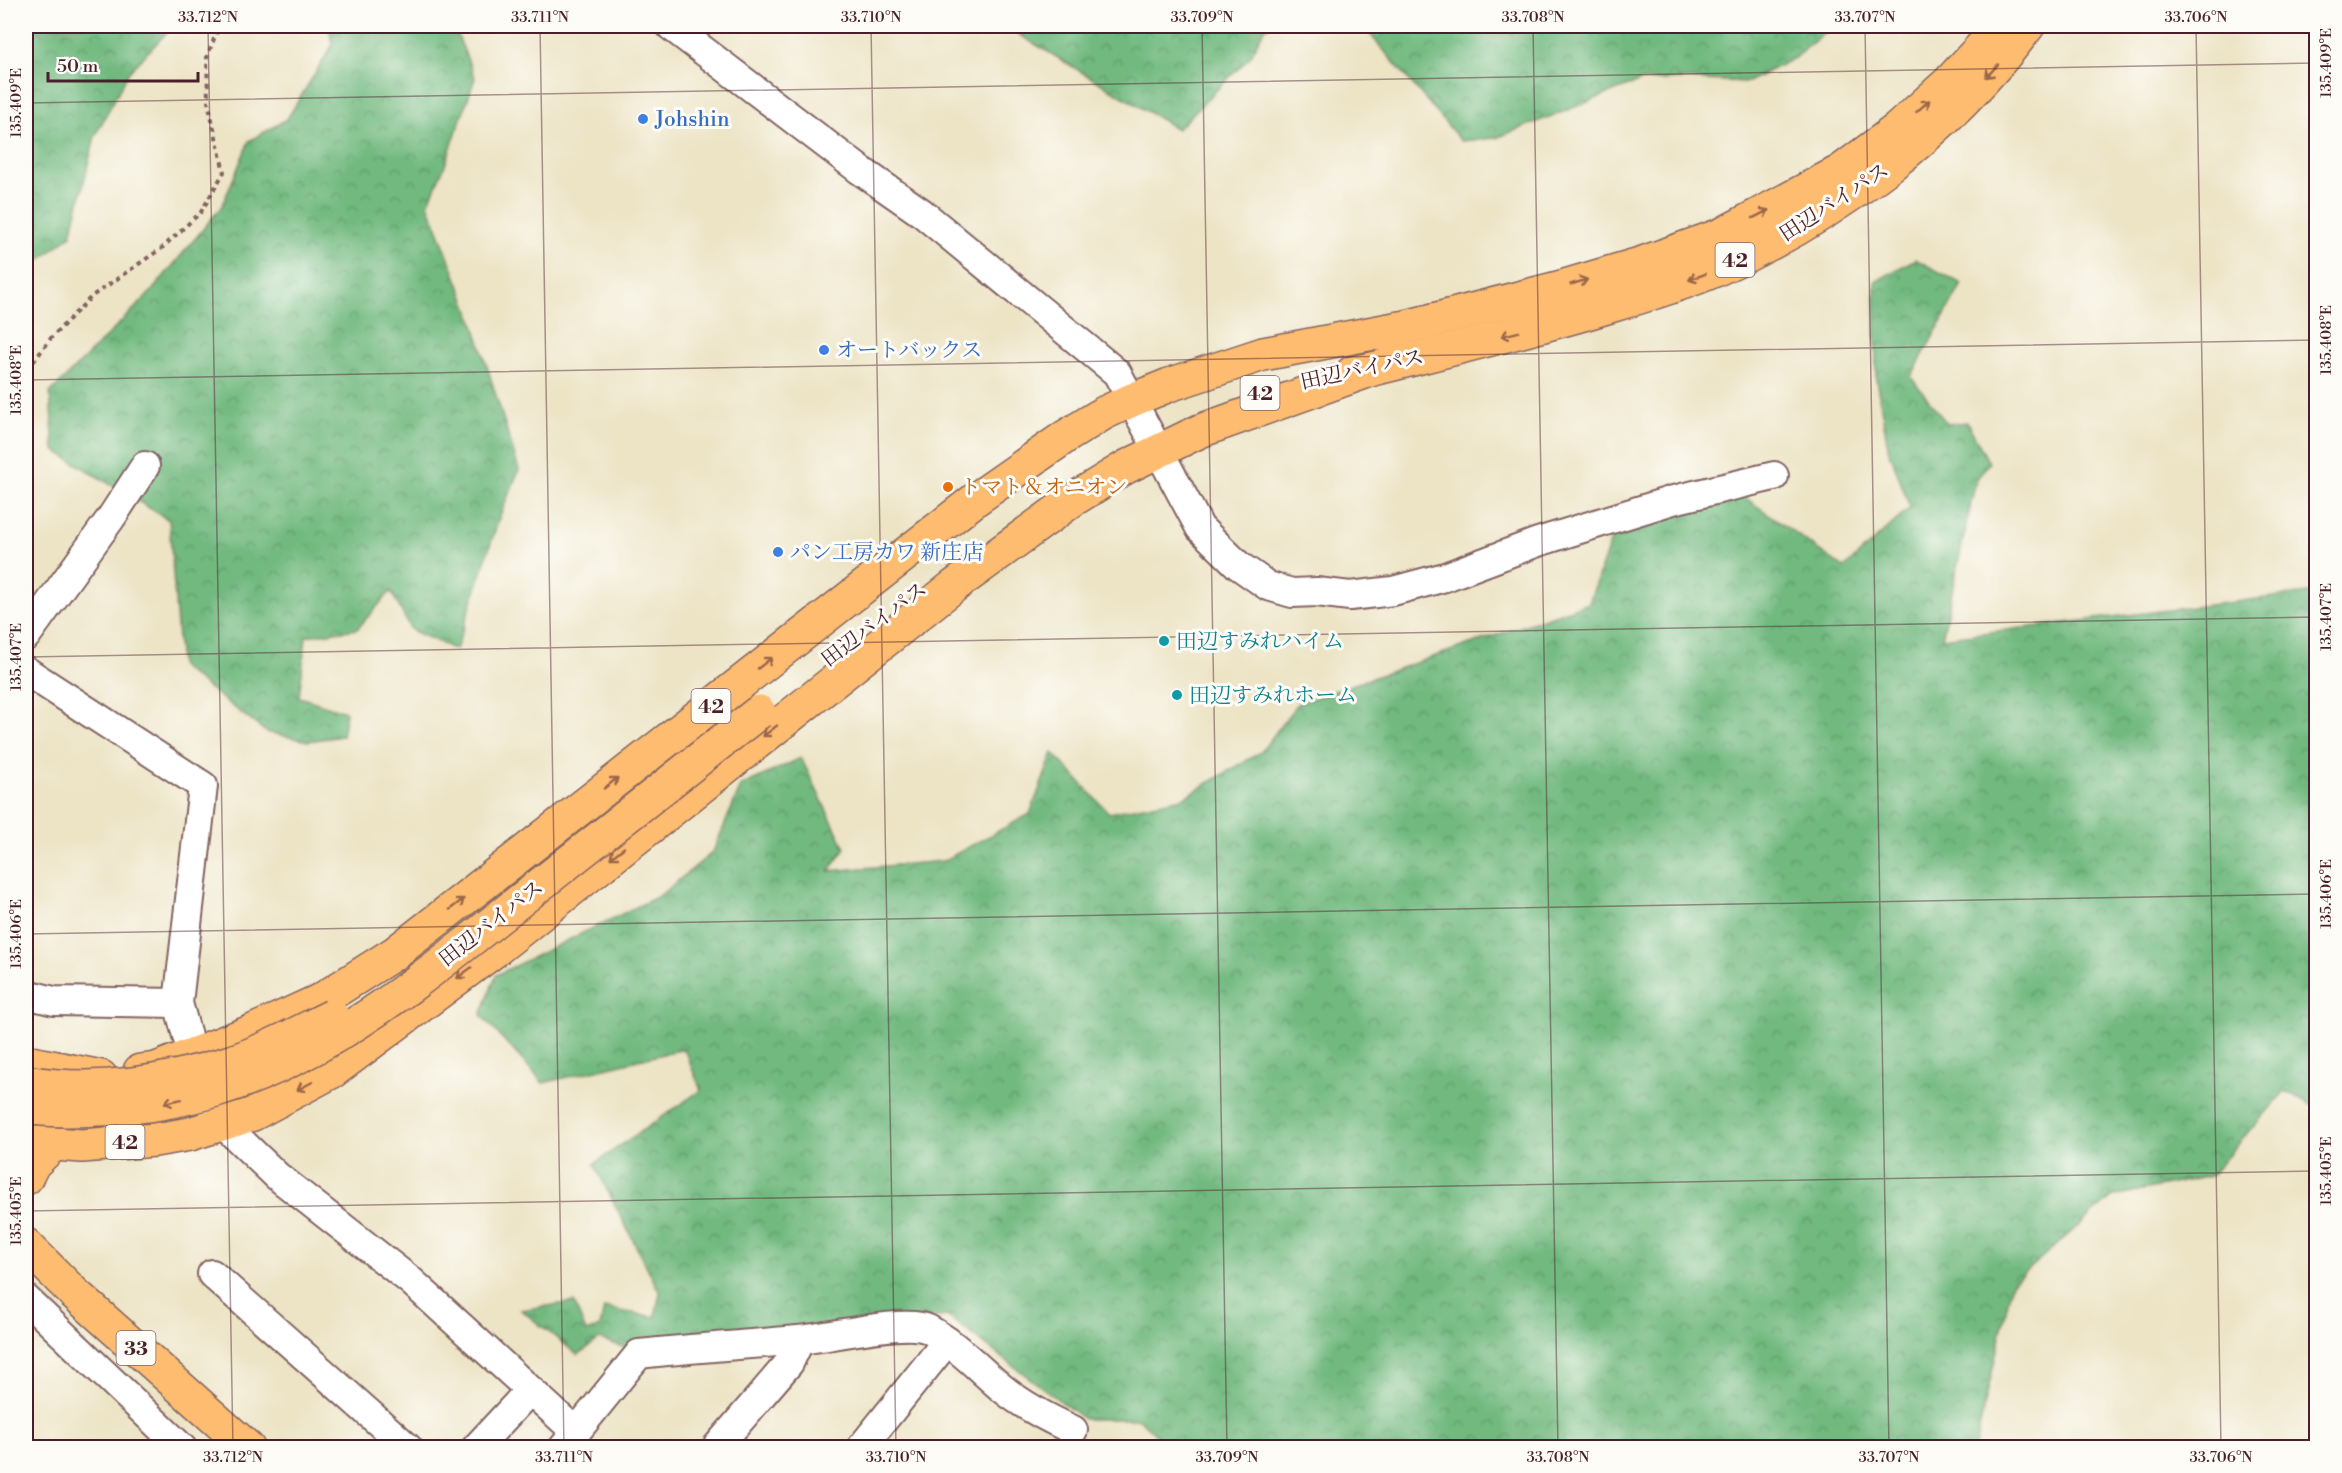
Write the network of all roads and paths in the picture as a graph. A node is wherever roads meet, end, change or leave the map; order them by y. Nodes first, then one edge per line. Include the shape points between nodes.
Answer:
1 (219, 26) edge
2 (671, 26) edge
3 (2001, 26) edge
4 (2028, 26) edge
5 (26, 378) edge
6 (1146, 425) junction
7 (145, 465) dead end
8 (1774, 476) dead end
9 (26, 636) edge
10 (26, 672) edge
11 (755, 708) junction
12 (26, 994) edge
13 (178, 1003) junction
14 (192, 1054) junction
15 (26, 1062) edge
16 (101, 1077) junction
17 (26, 1082) edge
18 (26, 1091) edge
19 (26, 1107) edge
20 (223, 1124) junction
21 (40, 1143) edge
22 (26, 1178) edge
23 (26, 1245) edge
24 (212, 1274) dead end
25 (26, 1299) edge
26 (800, 1340) junction
27 (947, 1341) junction
28 (530, 1390) junction
29 (1073, 1430) dead end
30 (569, 1440) edge
31 (392, 1442) edge
32 (182, 1448) edge
33 (249, 1448) edge
34 (476, 1448) edge
35 (716, 1448) edge
36 (861, 1448) edge

1 - 5 path via 207,57 208,102 224,171 201,212 162,248 92,296 51,338
2 - 6 street via 922,213 1117,373
6 -> 3 main road, 田辺バイパス / 42 via 1169,384 1263,354 1401,328 1558,288 1644,263 1731,230 1841,171 1896,130 1949,82
4 -> 6 main road, 田辺バイパス / 42 via 1952,114 1900,159 1834,206 1712,272 1557,323 1373,369 1304,380
6 - 8 street via 1200,528 1238,565 1268,586 1293,593 1350,596 1393,591 1673,500
6 - 11 main road, 田辺バイパス / 42 via 1117,452 1007,522
14 -> 6 main road, 42 via 321,1000 395,953 976,499 1065,437 1104,413
6 -> 20 main road, 42 via 1126,467 1074,499 954,586 494,951 333,1071 252,1114
7 - 9 street
10 - 13 street via 203,786
11 - 17 main road, 田辺バイパス / 42, bridge via 493,905 347,1008 232,1061 174,1077 86,1087
11 -> 19 main road, 田辺バイパス / 42, bridge via 397,997 333,1040 252,1079 166,1103 121,1109
12 - 13 street via 54,1001
13 - 14 street
14 - 16 main road, 42 via 156,1069
14 - 20 street via 212,1108
15 - 16 main road, 42
16 - 18 main road, 42
20 - 21 main road, 42 via 155,1140 82,1146
20 - 28 street via 278,1176 411,1281
21 - 22 main road
23 - 33 main road, 33 via 73,1292
24 - 31 street
25 - 32 street
26 - 27 street via 894,1326 926,1328
26 - 30 street via 639,1354
26 - 35 street via 789,1363
27 - 29 street via 1006,1391
27 - 36 street
28 - 30 street
28 - 34 street

